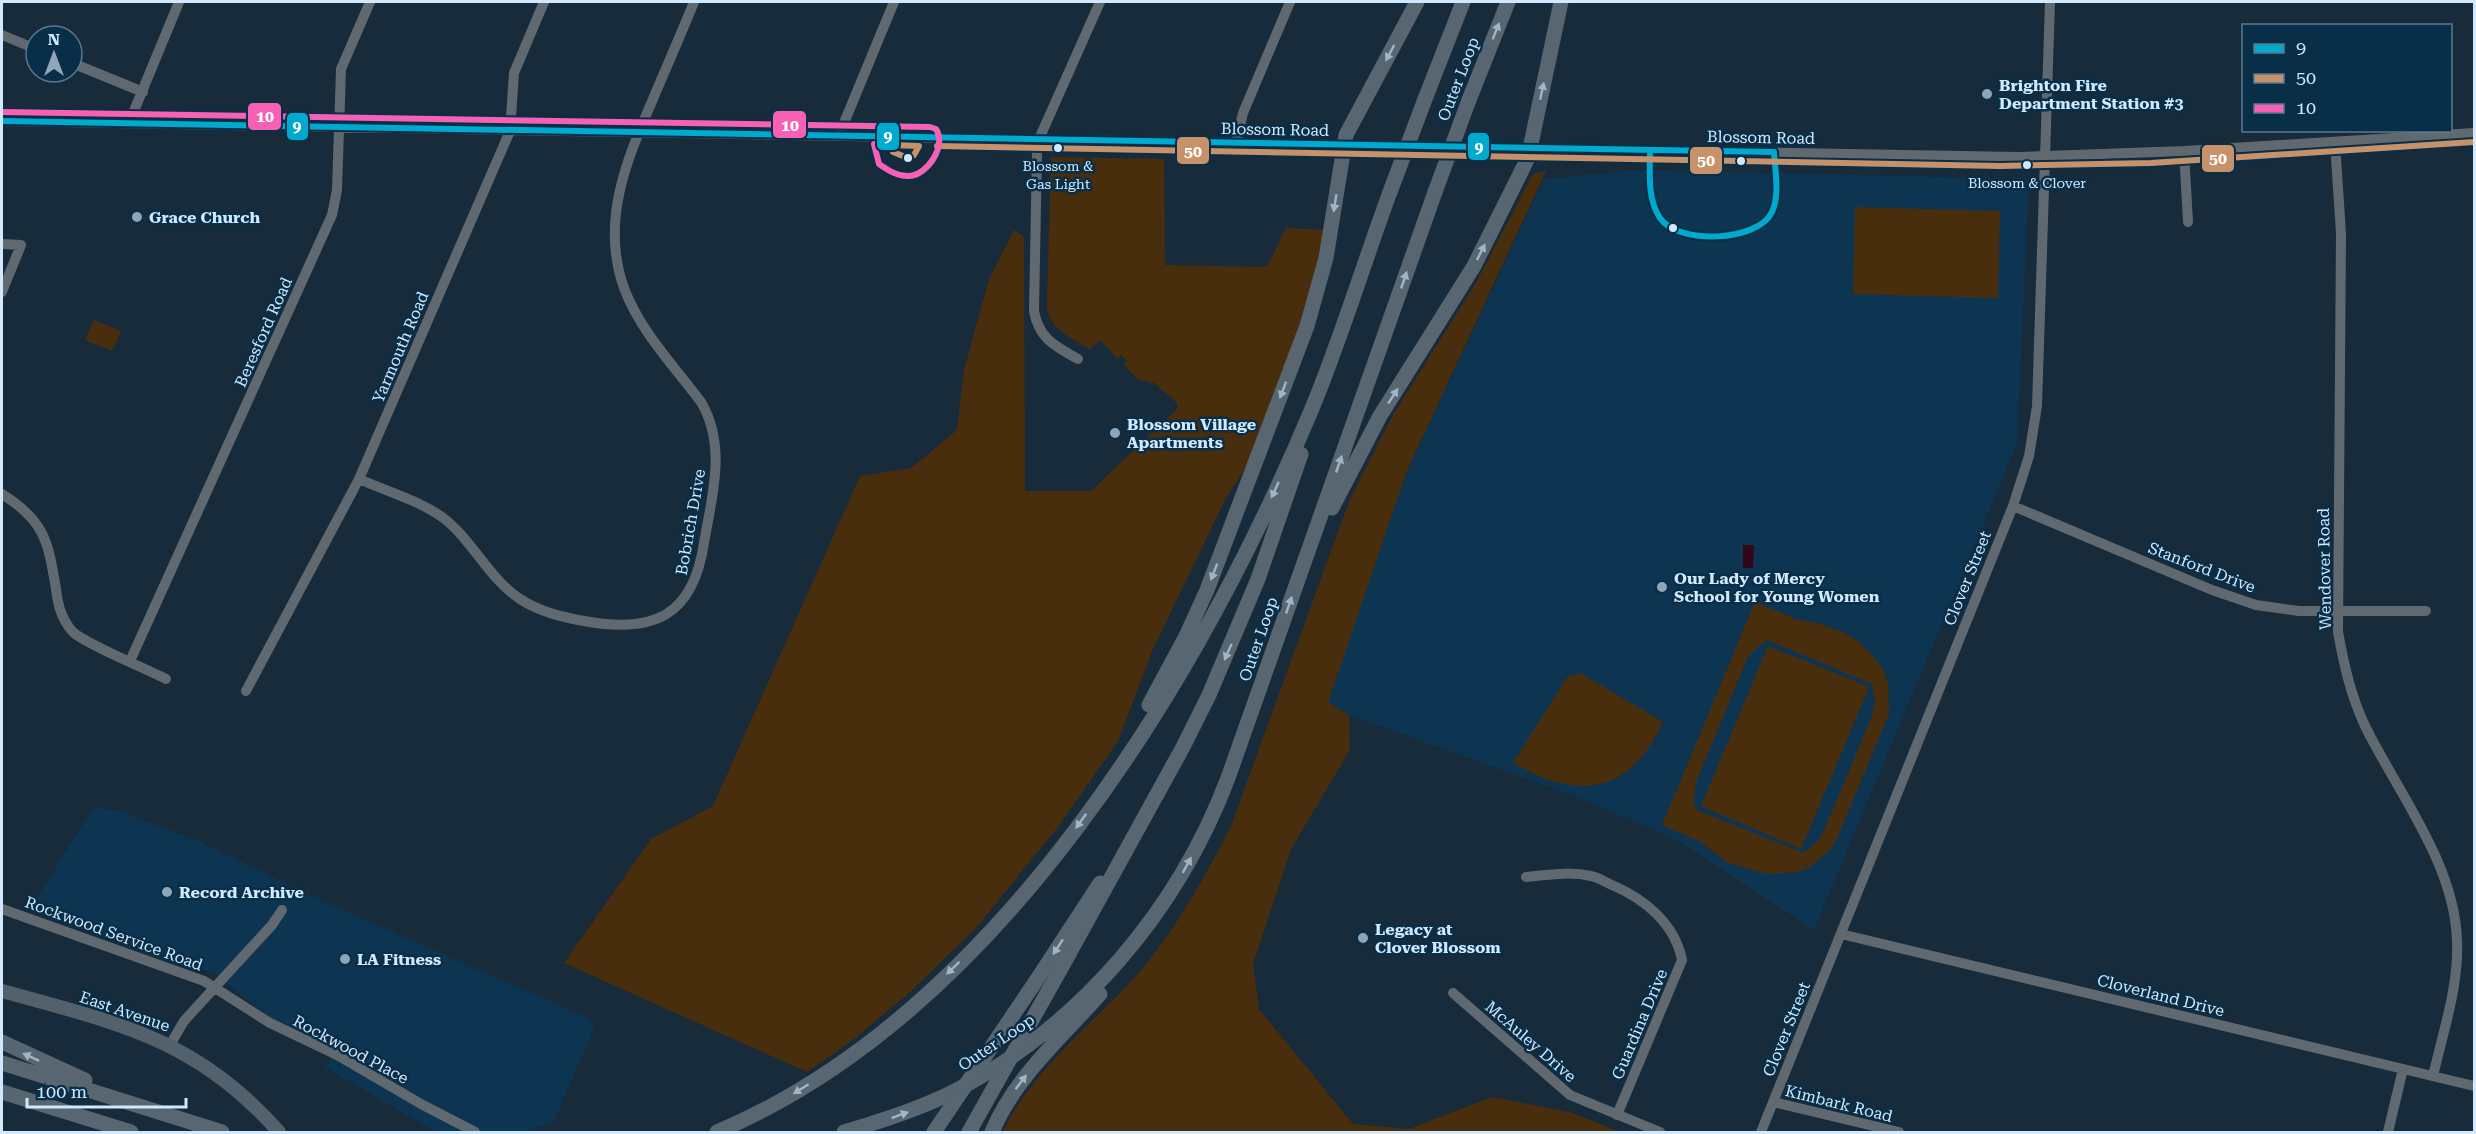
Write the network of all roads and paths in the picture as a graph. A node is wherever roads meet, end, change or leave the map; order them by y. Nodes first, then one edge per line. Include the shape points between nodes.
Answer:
1 (179, 2) edge
2 (370, 2) edge
3 (544, 2) edge
4 (694, 2) edge
5 (894, 2) edge
6 (1100, 2) edge
7 (1290, 2) edge
8 (1417, 2) edge
9 (1463, 2) edge
10 (1508, 2) edge
11 (1561, 2) edge
12 (2050, 2) edge
13 (2, 35) edge
14 (24, 44) edge
15 (84, 68) edge
16 (143, 92) junction
17 (2, 121) edge
18 (129, 123) junction
19 (339, 128) junction
20 (510, 131) junction
21 (638, 133) junction
22 (2475, 133) edge
23 (839, 135) junction
24 (1039, 139) junction
25 (2335, 142) junction
26 (1236, 143) junction
27 (1343, 145) junction
28 (1531, 148) junction
29 (2184, 151) junction
30 (2045, 157) junction
31 (2188, 222) dead end
32 (2, 244) edge
33 (2, 292) edge
34 (1339, 340) junction
35 (1078, 359) dead end
36 (359, 479) junction
37 (2, 494) edge
38 (2013, 506) junction
39 (1298, 578) junction
40 (2337, 611) junction
41 (2426, 611) dead end
42 (130, 661) junction
43 (166, 679) dead end
44 (246, 691) dead end
45 (1158, 792) junction
46 (1095, 802) junction
47 (1526, 877) dead end
48 (2, 909) edge
49 (282, 910) dead end
50 (1156, 914) junction
51 (1841, 934) junction
52 (215, 987) junction
53 (3, 991) edge
54 (1453, 993) dead end
55 (2, 1042) edge
56 (170, 1044) junction
57 (2, 1063) edge
58 (2403, 1069) junction
59 (2433, 1076) junction
60 (2475, 1086) edge
61 (2, 1092) edge
62 (1773, 1102) junction
63 (162, 1113) junction
64 (1617, 1115) junction
65 (130, 1132) edge
66 (222, 1132) edge
67 (279, 1132) edge
68 (475, 1132) edge
69 (717, 1132) edge
70 (844, 1132) edge
71 (934, 1132) edge
72 (969, 1132) edge
73 (992, 1132) edge
74 (1660, 1132) edge
75 (1761, 1132) edge
76 (1899, 1132) edge
77 (2388, 1132) edge

1 - 16 street
2 - 19 street, Beresford Road via 341,69
3 - 20 street, Yarmouth Road via 514,73
4 - 21 street, Bobrich Drive
5 - 23 street
6 - 24 street
7 - 26 street via 1243,113
8 -> 27 highway
9 - 34 highway, Outer Loop, bridge via 1390,192
39 -> 10 highway, Outer Loop, bridge via 1435,192
28 -> 11 highway
12 - 30 street, Clover Street
13 - 14 street
15 - 16 street
16 - 18 street
17 - 18 street, Blossom Road
18 - 19 street, Blossom Road
19 - 20 street, Blossom Road
19 - 42 street, Beresford Road via 338,190 328,224
20 - 21 street, Blossom Road
20 - 36 street, Yarmouth Road
21 - 23 street, Blossom Road
21 - 36 street, Bobrich Drive via 618,196 616,227 621,277 642,323 708,414 716,448 704,548 687,596 668,614 631,626 551,613 507,589 442,518
22 - 25 street, Blossom Road
23 - 24 street, Blossom Road
24 - 26 street, Blossom Road
24 - 35 street via 1036,326 1045,338
25 - 29 street, Blossom Road
25 - 40 street, Wendover Road via 2341,234
26 - 27 street, Blossom Road
27 - 28 street, Blossom Road
27 -> 46 highway via 1330,236 1314,302 1214,574 1181,646
28 - 30 street, Blossom Road
39 -> 28 highway via 1362,448 1474,266
29 - 30 street, Blossom Road
29 - 31 street
30 - 38 street, Clover Street via 2036,420
32 - 33 street via 21,245
34 -> 45 highway via 1245,611 1204,706
34 -> 46 highway, Outer Loop via 1303,430 1228,587 1160,705
36 - 44 street, Yarmouth Road
37 - 42 street via 24,510 46,538 59,612 73,633
38 - 40 street, Stanford Drive via 2237,599 2282,609
38 - 51 street, Clover Street
50 -> 39 highway, Outer Loop via 1192,856 1221,796
40 - 41 street, Stanford Drive
40 - 59 street, Wendover Road via 2345,670 2354,701 2432,849 2453,904 2455,976
42 - 43 street
45 -> 71 highway, bridge
45 - 72 highway, bridge
46 -> 69 highway, Outer Loop via 998,923 914,1004 821,1076 772,1106
47 - 64 street, Guardina Drive via 1560,873 1592,876 1632,893 1662,919 1679,944 1682,960
48 - 52 street, Rockwood Service Road via 179,970
49 - 52 street
70 -> 50 highway, Outer Loop via 938,1099 1020,1049 1094,988
73 -> 50 highway via 1019,1085 1113,978
51 - 58 street, Cloverland Drive
51 - 62 street, Clover Street
52 - 56 street via 180,1026
52 - 68 street, Rockwood Place via 270,1023 337,1055
53 - 56 main road, East Avenue via 109,1020
54 - 64 street, McAuley Drive via 1570,1095
63 -> 55 highway
56 - 67 main road, East Avenue via 226,1081
57 - 63 highway
58 - 59 street, Cloverland Drive
58 - 77 street
59 - 60 street, Cloverland Drive
61 - 65 highway
62 - 75 street, Clover Street
62 - 76 street, Kimbark Road
63 - 66 highway
64 - 74 street, McAuley Drive

